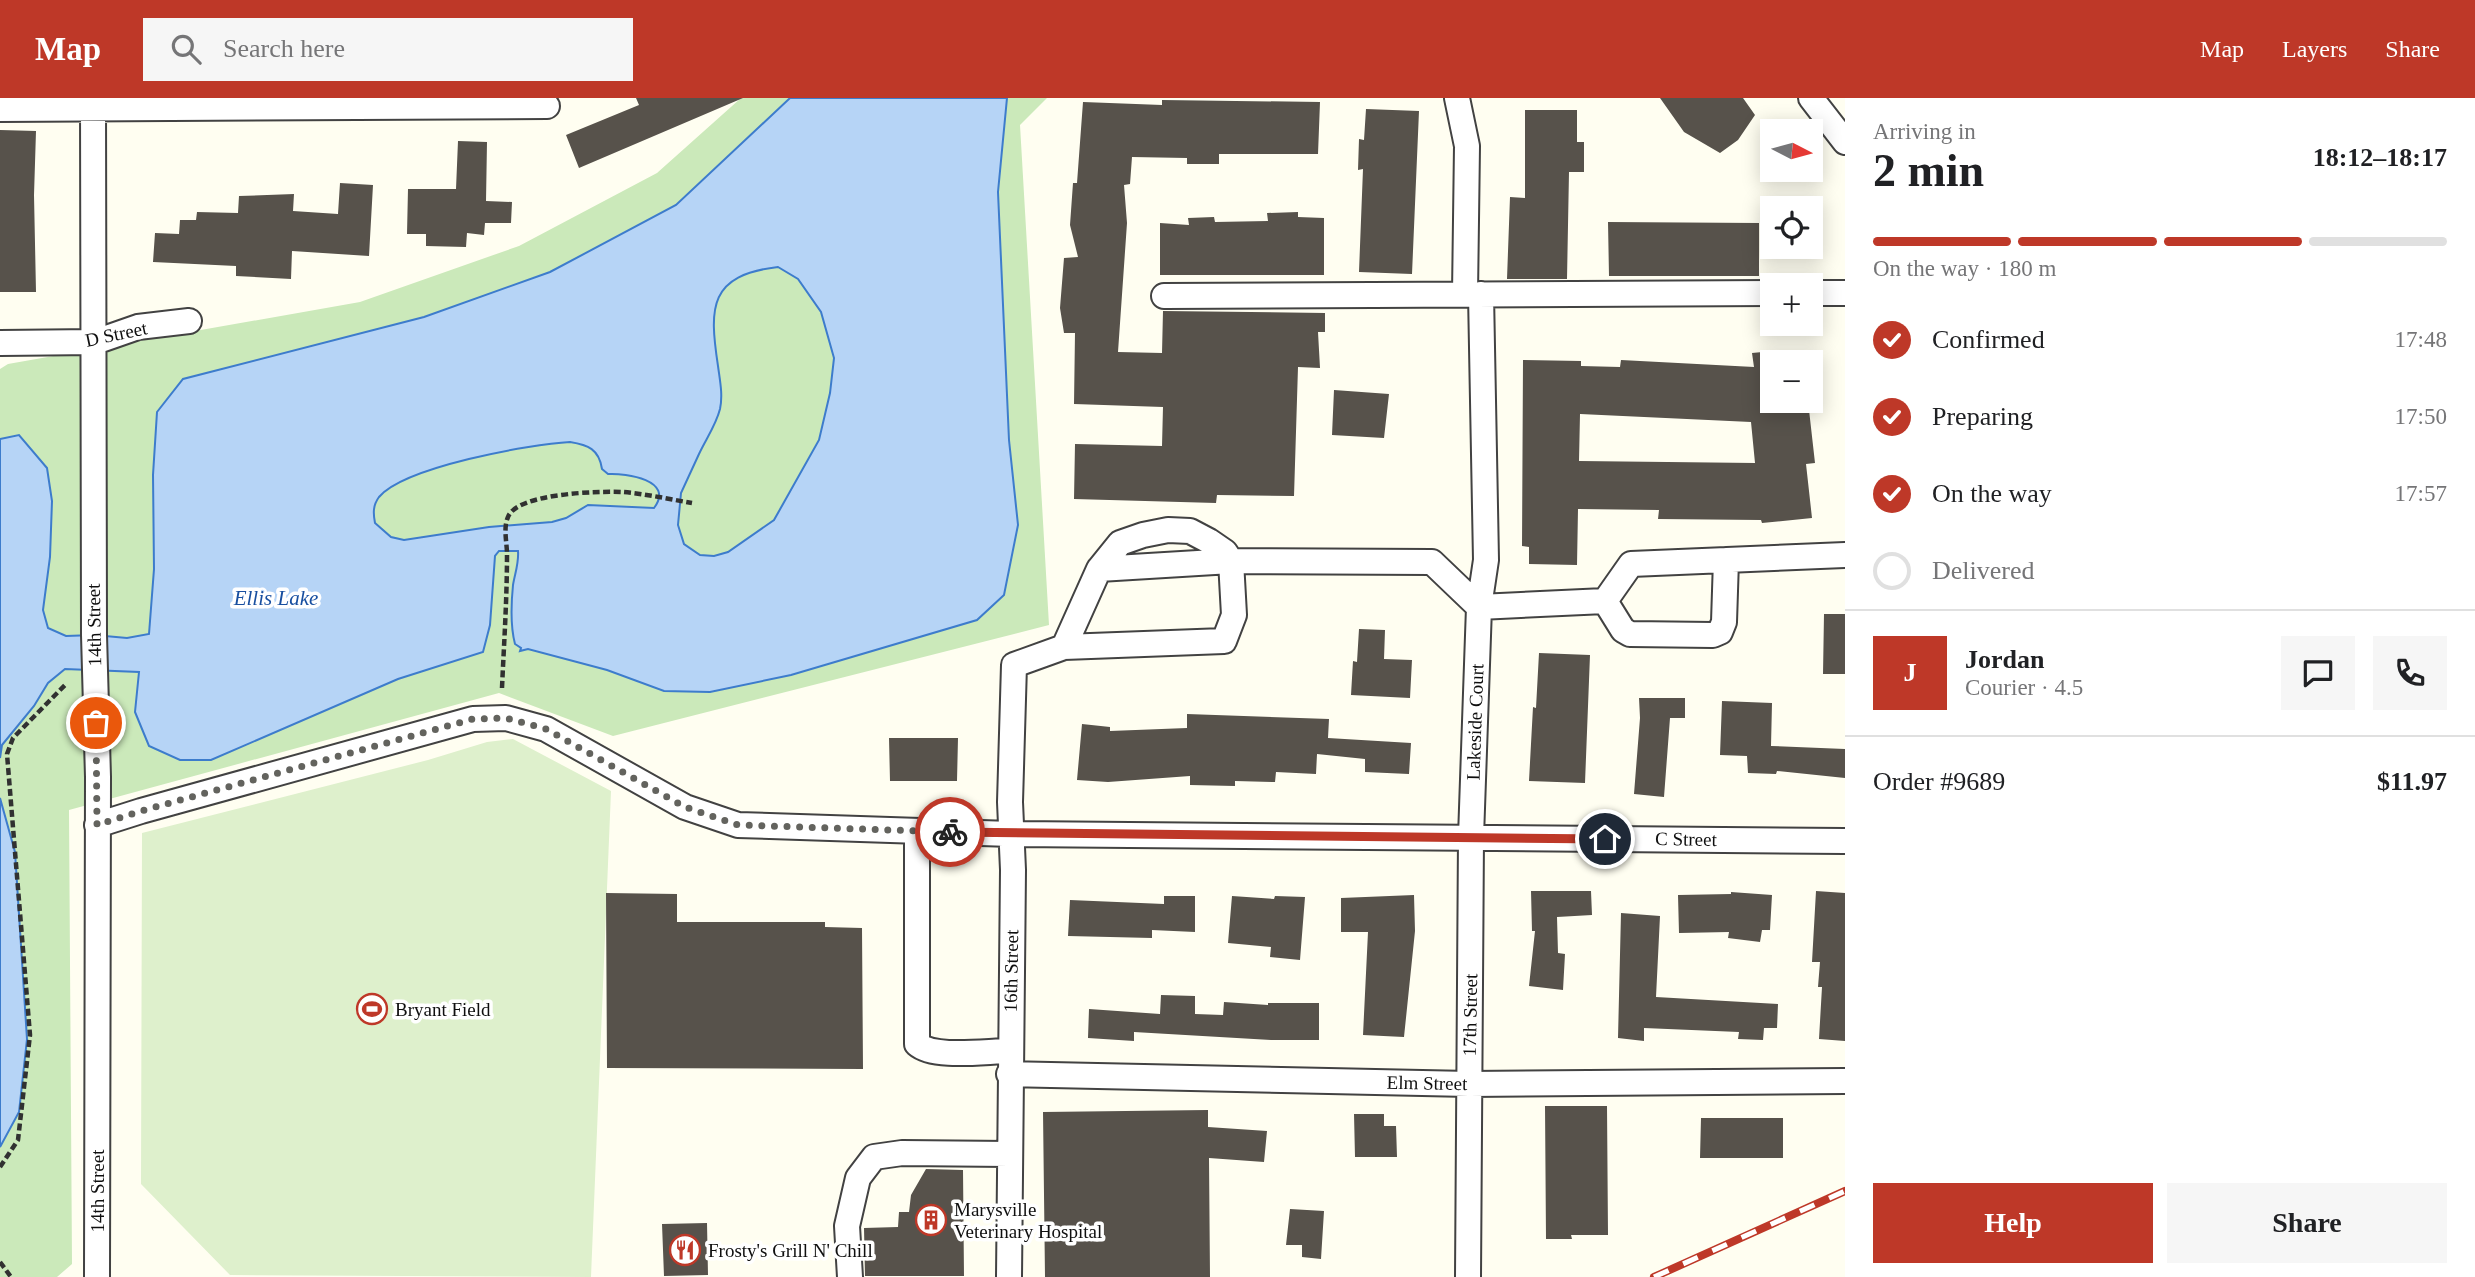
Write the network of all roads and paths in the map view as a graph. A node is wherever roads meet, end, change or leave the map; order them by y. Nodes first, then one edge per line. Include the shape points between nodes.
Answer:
1 (1457, 98) edge
2 (1811, 98) edge
3 (548, 101) edge
4 (340, 102) edge
5 (93, 103) edge
6 (0, 109) edge
7 (1845, 142) edge
8 (1760, 293) edge
9 (1823, 293) edge
10 (1845, 293) edge
11 (1473, 294) junction
12 (1164, 296) dead end
13 (189, 321) dead end
14 (95, 342) junction
15 (0, 344) edge
16 (692, 503) dead end
17 (1845, 555) edge
18 (1726, 560) junction
19 (1231, 561) junction
20 (1099, 569) junction
21 (1605, 601) junction
22 (1479, 607) junction
23 (1064, 647) junction
24 (66, 684) dead end
25 (502, 688) dead end
26 (97, 825) junction
27 (917, 831) junction
28 (1010, 834) junction
29 (1471, 837) junction
30 (1845, 841) edge
31 (1009, 1063) junction
32 (1845, 1081) edge
33 (1469, 1084) junction
34 (1009, 1154) junction
35 (0, 1167) edge
36 (0, 1262) edge
37 (11, 1277) edge
38 (97, 1277) edge
39 (850, 1277) edge
40 (1009, 1277) edge
41 (1468, 1277) edge

1 - 11 street, Lakeside Court via 1467,146
2 - 7 street
3 - 4 street
4 - 5 street
5 - 6 street
5 - 14 street, 14th Street
8 - 11 street
9 - 10 street
11 - 12 street
11 - 22 street, Lakeside Court via 1486,560
13 - 14 street, D Street via 138,327
14 - 15 street, D Street
14 - 26 street, 14th Street
16 - 25 path via 624,492 590,492 516,506 506,524
17 - 18 street
18 - 21 street via 1631,564
18 - 21 street via 1724,622 1713,635 1630,634
19 - 20 street
19 - 20 street via 1225,552 1190,531 1168,530 1119,543
19 - 22 street via 1432,562
19 - 23 street via 1234,615 1224,641
20 - 23 street
21 - 22 street
22 - 29 street, Lakeside Court
23 - 28 street, 16th Street via 1014,665
24 - 35 path via 13,738 7,754 30,1035 18,1140
26 - 27 street, C Street via 473,719 506,718 546,729 685,807 738,825
26 - 38 street, 14th Street
27 - 28 street, C Street
27 - 31 street, Elm Street via 917,1044 924,1051
28 - 29 street, C Street
28 - 31 street, 16th Street
29 - 30 street, C Street
29 - 33 street, 17th Street
31 - 33 street, Elm Street
31 - 34 street, 16th Street
32 - 33 street, Elm Street
33 - 41 street, 17th Street
34 - 39 street via 874,1157 858,1178 847,1226
34 - 40 street, 16th Street
36 - 37 path

